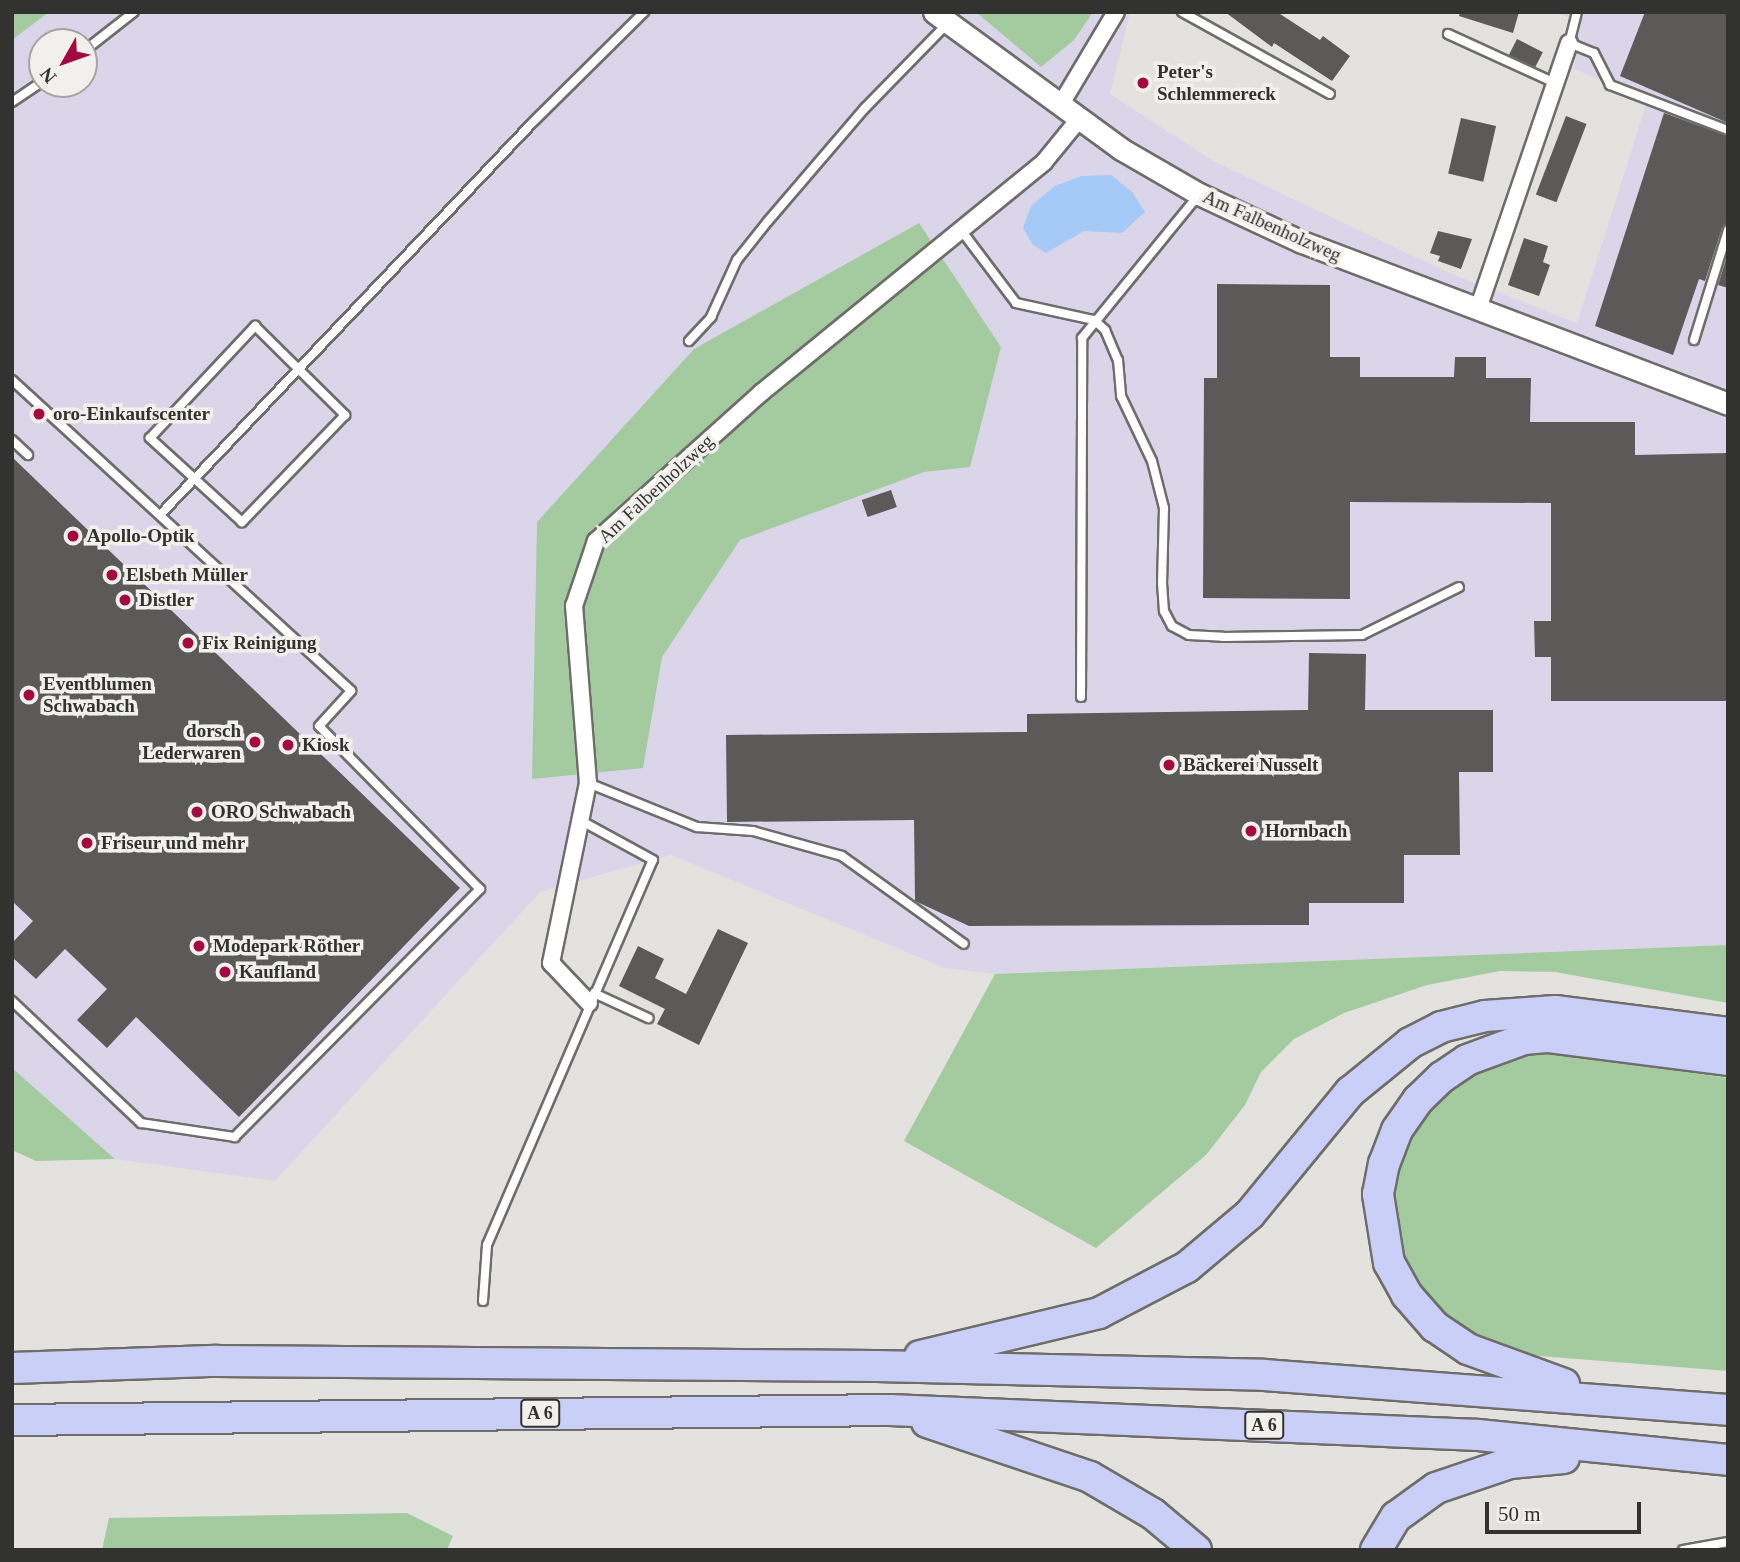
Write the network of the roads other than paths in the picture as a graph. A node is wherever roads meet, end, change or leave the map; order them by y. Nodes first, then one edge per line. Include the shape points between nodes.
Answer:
1 (134, 12) edge
2 (644, 12) edge
3 (1116, 12) edge
4 (1182, 12) edge
5 (1577, 12) edge
6 (941, 18) edge
7 (1448, 34) dead end
8 (98, 40) edge
9 (1569, 43) junction
10 (1555, 83) junction
11 (28, 91) edge
12 (1330, 94) dead end
13 (12, 102) edge
14 (1061, 104) junction
15 (1080, 118) junction
16 (1728, 130) edge
17 (1199, 194) junction
18 (961, 230) junction
19 (1728, 230) edge
20 (1479, 306) junction
21 (1094, 320) junction
22 (1694, 340) dead end
23 (689, 341) dead end
24 (298, 368) junction
25 (12, 380) edge
26 (1728, 404) edge
27 (12, 440) edge
28 (28, 455) dead end
29 (194, 479) junction
30 (160, 516) junction
31 (1459, 587) dead end
32 (1081, 697) dead end
33 (588, 783) junction
34 (580, 820) junction
35 (964, 944) dead end
36 (592, 998) junction
37 (12, 1001) edge
38 (648, 1018) dead end
39 (1728, 1033) edge
40 (1728, 1060) edge
41 (483, 1301) dead end
42 (876, 1366) junction
43 (12, 1368) edge
44 (1621, 1400) junction
45 (890, 1410) junction
46 (1728, 1410) edge
47 (12, 1420) edge
48 (1637, 1452) junction
49 (1728, 1460) edge
50 (1728, 1542) edge
51 (1196, 1550) edge
52 (1376, 1550) edge
53 (1683, 1550) edge

1 - 8 lane
2 - 24 lane
3 - 14 street
4 - 12 lane
5 - 9 lane
6 - 14 street, Am Falbenholzweg
6 - 23 lane via 737,260 711,317
7 - 10 lane
9 - 10 street
9 - 16 lane via 1594,53 1610,85
10 - 20 street
11 - 13 lane
14 - 15 street, Am Falbenholzweg
15 - 17 street, Am Falbenholzweg via 1121,149
15 - 18 street, Am Falbenholzweg via 1044,162
17 - 20 street, Am Falbenholzweg via 1302,242
17 - 21 lane
18 - 21 lane via 1016,303
18 - 33 street, Am Falbenholzweg via 761,393 596,541 574,606
19 - 22 lane
20 - 26 street, Am Falbenholzweg
21 - 31 lane via 1105,330 1118,360 1121,396 1156,472 1164,508 1164,611 1172,626 1189,635 1223,637 1362,635
21 - 32 lane via 1082,338 1080,357
24 - 29 lane
24 - 29 lane via 255,326 182,403 150,438
24 - 29 lane via 345,415 242,522
25 - 30 lane
27 - 28 lane
29 - 30 lane
30 - 37 lane via 351,691 319,726 480,889 235,1137 141,1122
33 - 34 street, Am Falbenholzweg
33 - 35 lane via 697,827 753,831 842,856
34 - 36 street, Am Falbenholzweg via 551,963
34 - 36 lane via 653,860
36 - 38 lane
36 - 41 lane via 487,1245
39 - 42 highway via 1555,1011 1485,1016 1441,1027 1410,1043 1350,1092 1250,1214 1176,1274 1099,1313
40 - 44 highway via 1549,1037 1499,1045 1467,1059 1418,1100 1397,1130 1384,1164 1378,1194 1389,1263 1407,1296 1435,1327 1510,1368
42 - 43 highway via 217,1361
42 - 44 highway via 1264,1375
44 - 46 highway
45 - 47 highway, A 6
45 - 48 highway, A 6 via 1478,1435
45 - 51 highway via 1090,1477 1153,1514
48 - 49 highway, A 6
48 - 52 highway via 1510,1463 1436,1488 1396,1517
50 - 53 lane

